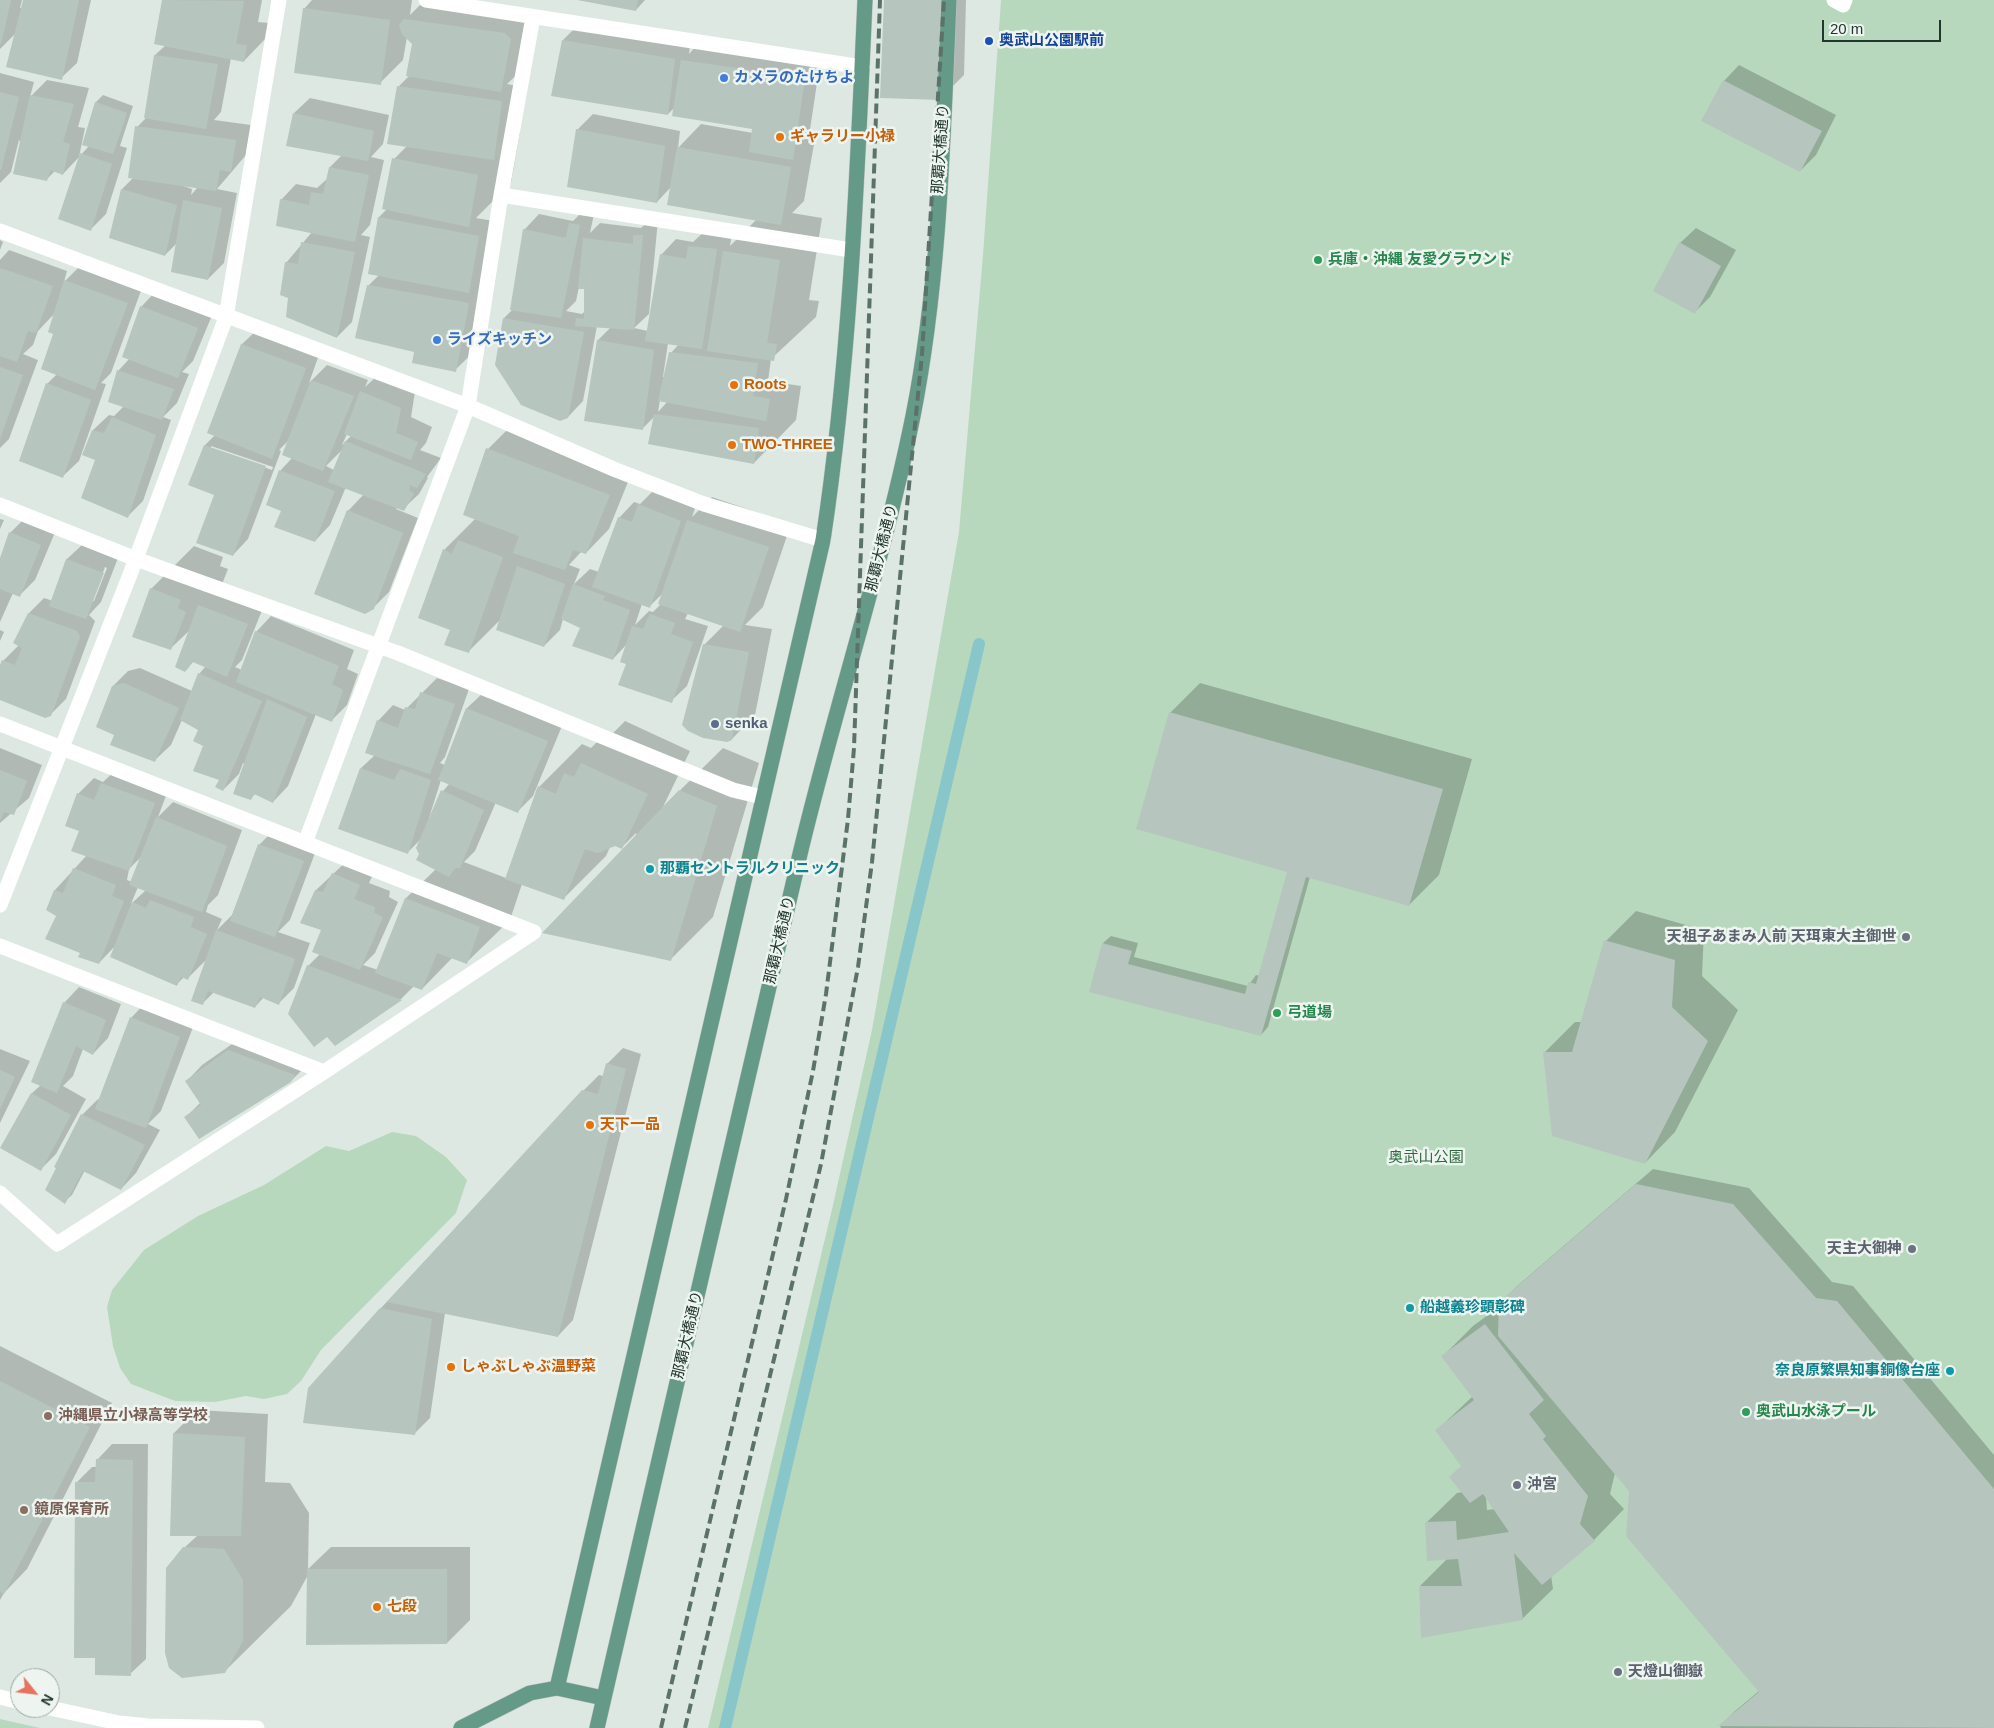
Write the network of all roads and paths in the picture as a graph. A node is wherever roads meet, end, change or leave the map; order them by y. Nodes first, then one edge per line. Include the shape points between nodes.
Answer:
1 (279, 0) edge
2 (426, 0) edge
3 (865, 0) edge
4 (949, 0) edge
5 (1834, 0) edge
6 (1845, 0) edge
7 (532, 17) junction
8 (862, 67) junction
9 (501, 195) junction
10 (0, 231) edge
11 (851, 250) junction
12 (226, 317) junction
13 (468, 406) junction
14 (0, 505) edge
15 (823, 540) junction
16 (136, 559) junction
17 (380, 646) junction
18 (0, 724) edge
19 (63, 749) junction
20 (762, 797) junction
21 (306, 843) junction
22 (0, 904) edge
23 (0, 946) edge
24 (324, 1072) junction
25 (0, 1193) edge
26 (557, 1688) junction
27 (603, 1698) junction
28 (60, 1710) edge
29 (257, 1728) edge
30 (461, 1728) edge
31 (596, 1728) edge

1 - 12 street
2 - 7 street
3 - 8 main road
4 - 27 main road, 那覇大橋通り via 936,234 913,414 882,555 812,804
5 - 6 street via 1843,5
7 - 8 street
7 - 9 street
8 - 11 main road
9 - 11 street
9 - 13 street
10 - 12 street
11 - 15 main road via 844,377
12 - 13 street
12 - 16 street
13 - 15 street via 704,504
13 - 17 street
14 - 16 street
15 - 20 main road
16 - 17 street
16 - 19 street
17 - 20 street via 733,790
17 - 21 street
18 - 19 street
19 - 21 street
19 - 22 street
20 - 26 main road
21 - 24 street via 534,932
23 - 24 street
24 - 25 street via 57,1244
26 - 27 main road
26 - 30 main road via 530,1693
27 - 31 main road, 那覇大橋通り
28 - 29 street via 149,1726

